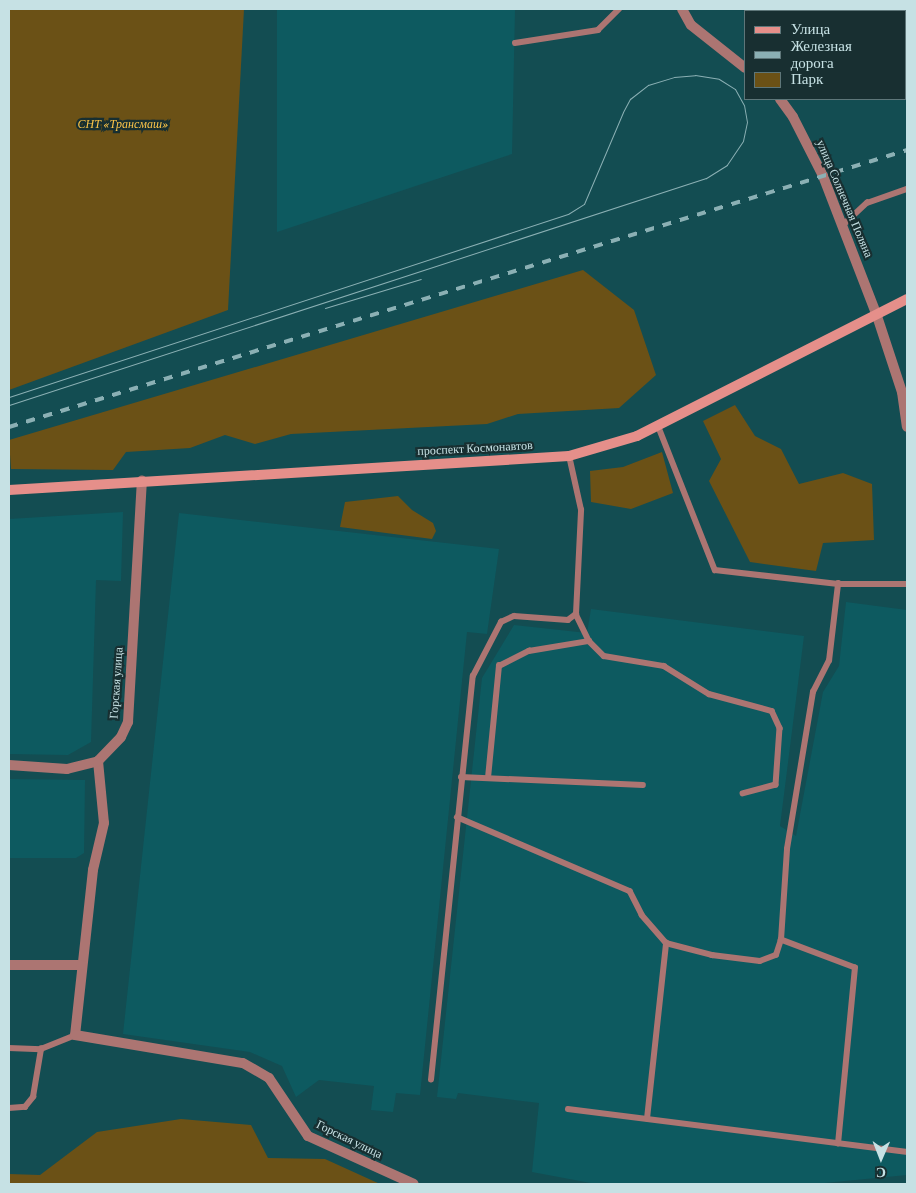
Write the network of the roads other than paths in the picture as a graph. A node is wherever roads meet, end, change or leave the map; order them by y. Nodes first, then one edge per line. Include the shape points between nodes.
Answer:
1 (619, 9) edge
2 (682, 9) edge
3 (887, 9) edge
4 (907, 9) edge
5 (515, 43) dead end
6 (744, 67) edge
7 (781, 100) edge
8 (907, 189) edge
9 (843, 225) junction
10 (907, 298) edge
11 (876, 313) junction
12 (658, 426) junction
13 (907, 427) edge
14 (569, 456) junction
15 (142, 480) junction
16 (9, 490) edge
17 (838, 584) junction
18 (907, 584) edge
19 (576, 614) junction
20 (588, 641) junction
21 (98, 761) junction
22 (9, 765) edge
23 (461, 777) junction
24 (488, 778) junction
25 (643, 786) dead end
26 (743, 794) dead end
27 (457, 817) junction
28 (781, 940) junction
29 (666, 943) junction
30 (9, 965) edge
31 (81, 965) junction
32 (75, 1035) junction
33 (9, 1048) edge
34 (41, 1049) junction
35 (431, 1080) dead end
36 (9, 1108) edge
37 (568, 1109) dead end
38 (647, 1119) junction
39 (838, 1144) junction
40 (907, 1152) edge
41 (414, 1184) edge

1 - 5 lane via 598,30
2 - 6 street via 691,25
3 - 4 lane
7 - 9 street, улица Солнечная Поляна via 810,146
8 - 9 lane via 867,203
9 - 11 street, улица Солнечная Поляна
10 - 11 main road, проспект Космонавтов
11 - 12 main road, проспект Космонавтов
11 - 13 street via 902,392
12 - 14 main road, проспект Космонавтов via 607,447
12 - 17 lane via 708,561 715,570
14 - 15 main road, проспект Космонавтов
14 - 19 lane via 581,510
15 - 16 main road, проспект Космонавтов
15 - 21 street, Горская улица via 128,722 121,737
17 - 18 lane
17 - 28 lane via 829,661 813,692 788,849
19 - 20 lane
19 - 23 lane via 568,620 514,616 501,622 472,676
20 - 24 lane via 529,651 499,666
20 - 26 lane via 604,656 664,666 709,694 772,711 780,728 776,785
21 - 22 street via 67,769
21 - 31 street via 104,822 93,870
23 - 24 lane
23 - 27 lane
24 - 25 lane
27 - 29 lane via 630,891 642,915
27 - 35 lane
28 - 29 lane via 776,955 760,961 712,955
28 - 39 lane via 855,968
29 - 38 lane
30 - 31 street
31 - 32 street
32 - 34 lane
32 - 41 street, Горская улица via 242,1063 269,1078 308,1136
33 - 34 lane
34 - 36 lane via 33,1097 25,1107
37 - 38 lane
38 - 39 lane
39 - 40 lane

